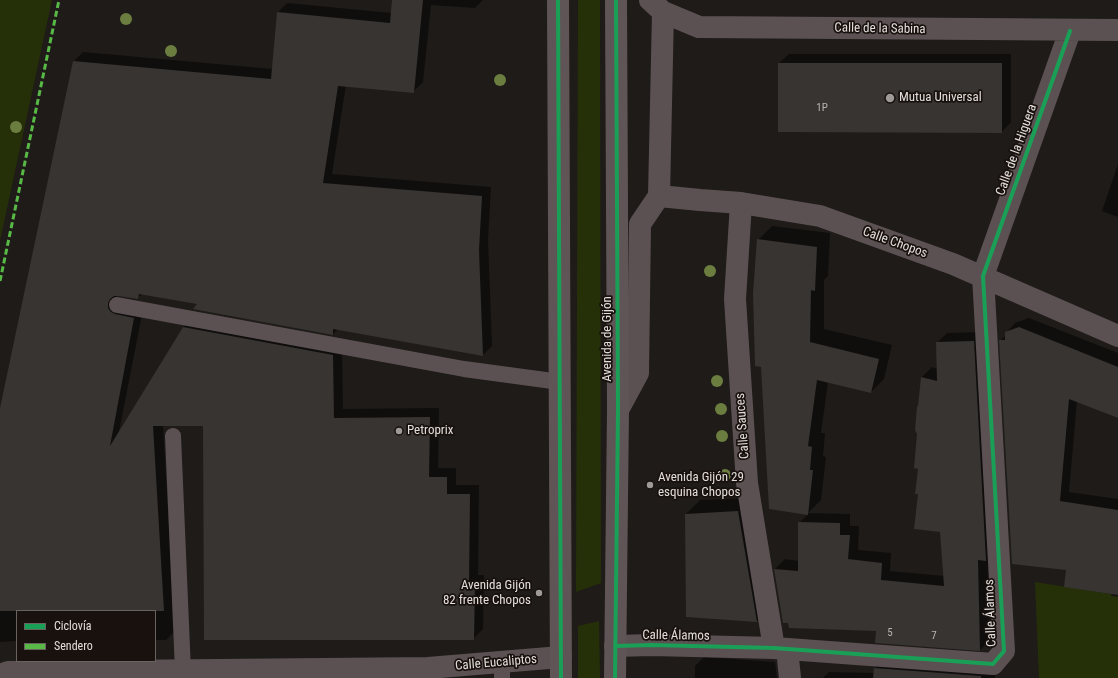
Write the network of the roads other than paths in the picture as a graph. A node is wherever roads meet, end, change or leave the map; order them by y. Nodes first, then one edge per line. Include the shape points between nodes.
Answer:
1 (558, 0) edge
2 (616, 0) edge
3 (657, 6) edge
4 (1118, 30) edge
5 (1070, 31) junction
6 (659, 196) junction
7 (741, 203) junction
8 (983, 276) junction
9 (117, 305) dead end
10 (1118, 336) edge
11 (560, 382) junction
12 (618, 410) junction
13 (173, 436) dead end
14 (615, 646) junction
15 (780, 648) junction
16 (561, 668) edge
17 (502, 670) edge
18 (183, 671) junction
19 (0, 675) edge
20 (615, 678) edge
21 (790, 678) edge

1 - 11 highway
2 - 12 highway, Avenida de Gijón
3 - 5 street, Calle de la Sabina via 699,27
3 - 6 street
4 - 5 street, Calle de la Sabina
5 - 8 street, Calle de la Higuera
6 - 7 street, Calle Chopos
6 - 12 street, Avenida de Gijón via 640,224 638,374
7 - 8 street, Calle Chopos via 820,216
7 - 15 street, Calle Sauces via 735,299 747,483
8 - 10 street, Calle Chopos
8 - 15 street, Calle Álamos via 1004,651 993,664
9 - 11 lane via 464,369
11 - 16 highway
12 - 14 highway, Avenida de Gijón
13 - 18 lane
14 - 15 street, Calle Álamos
14 - 20 highway, Avenida de Gijón
15 - 21 street, Calle Sauces
16 - 17 street, Calle Eucaliptos
17 - 18 street, Calle Eucaliptos via 428,668
18 - 19 street, Calle Eucaliptos via 8,672

